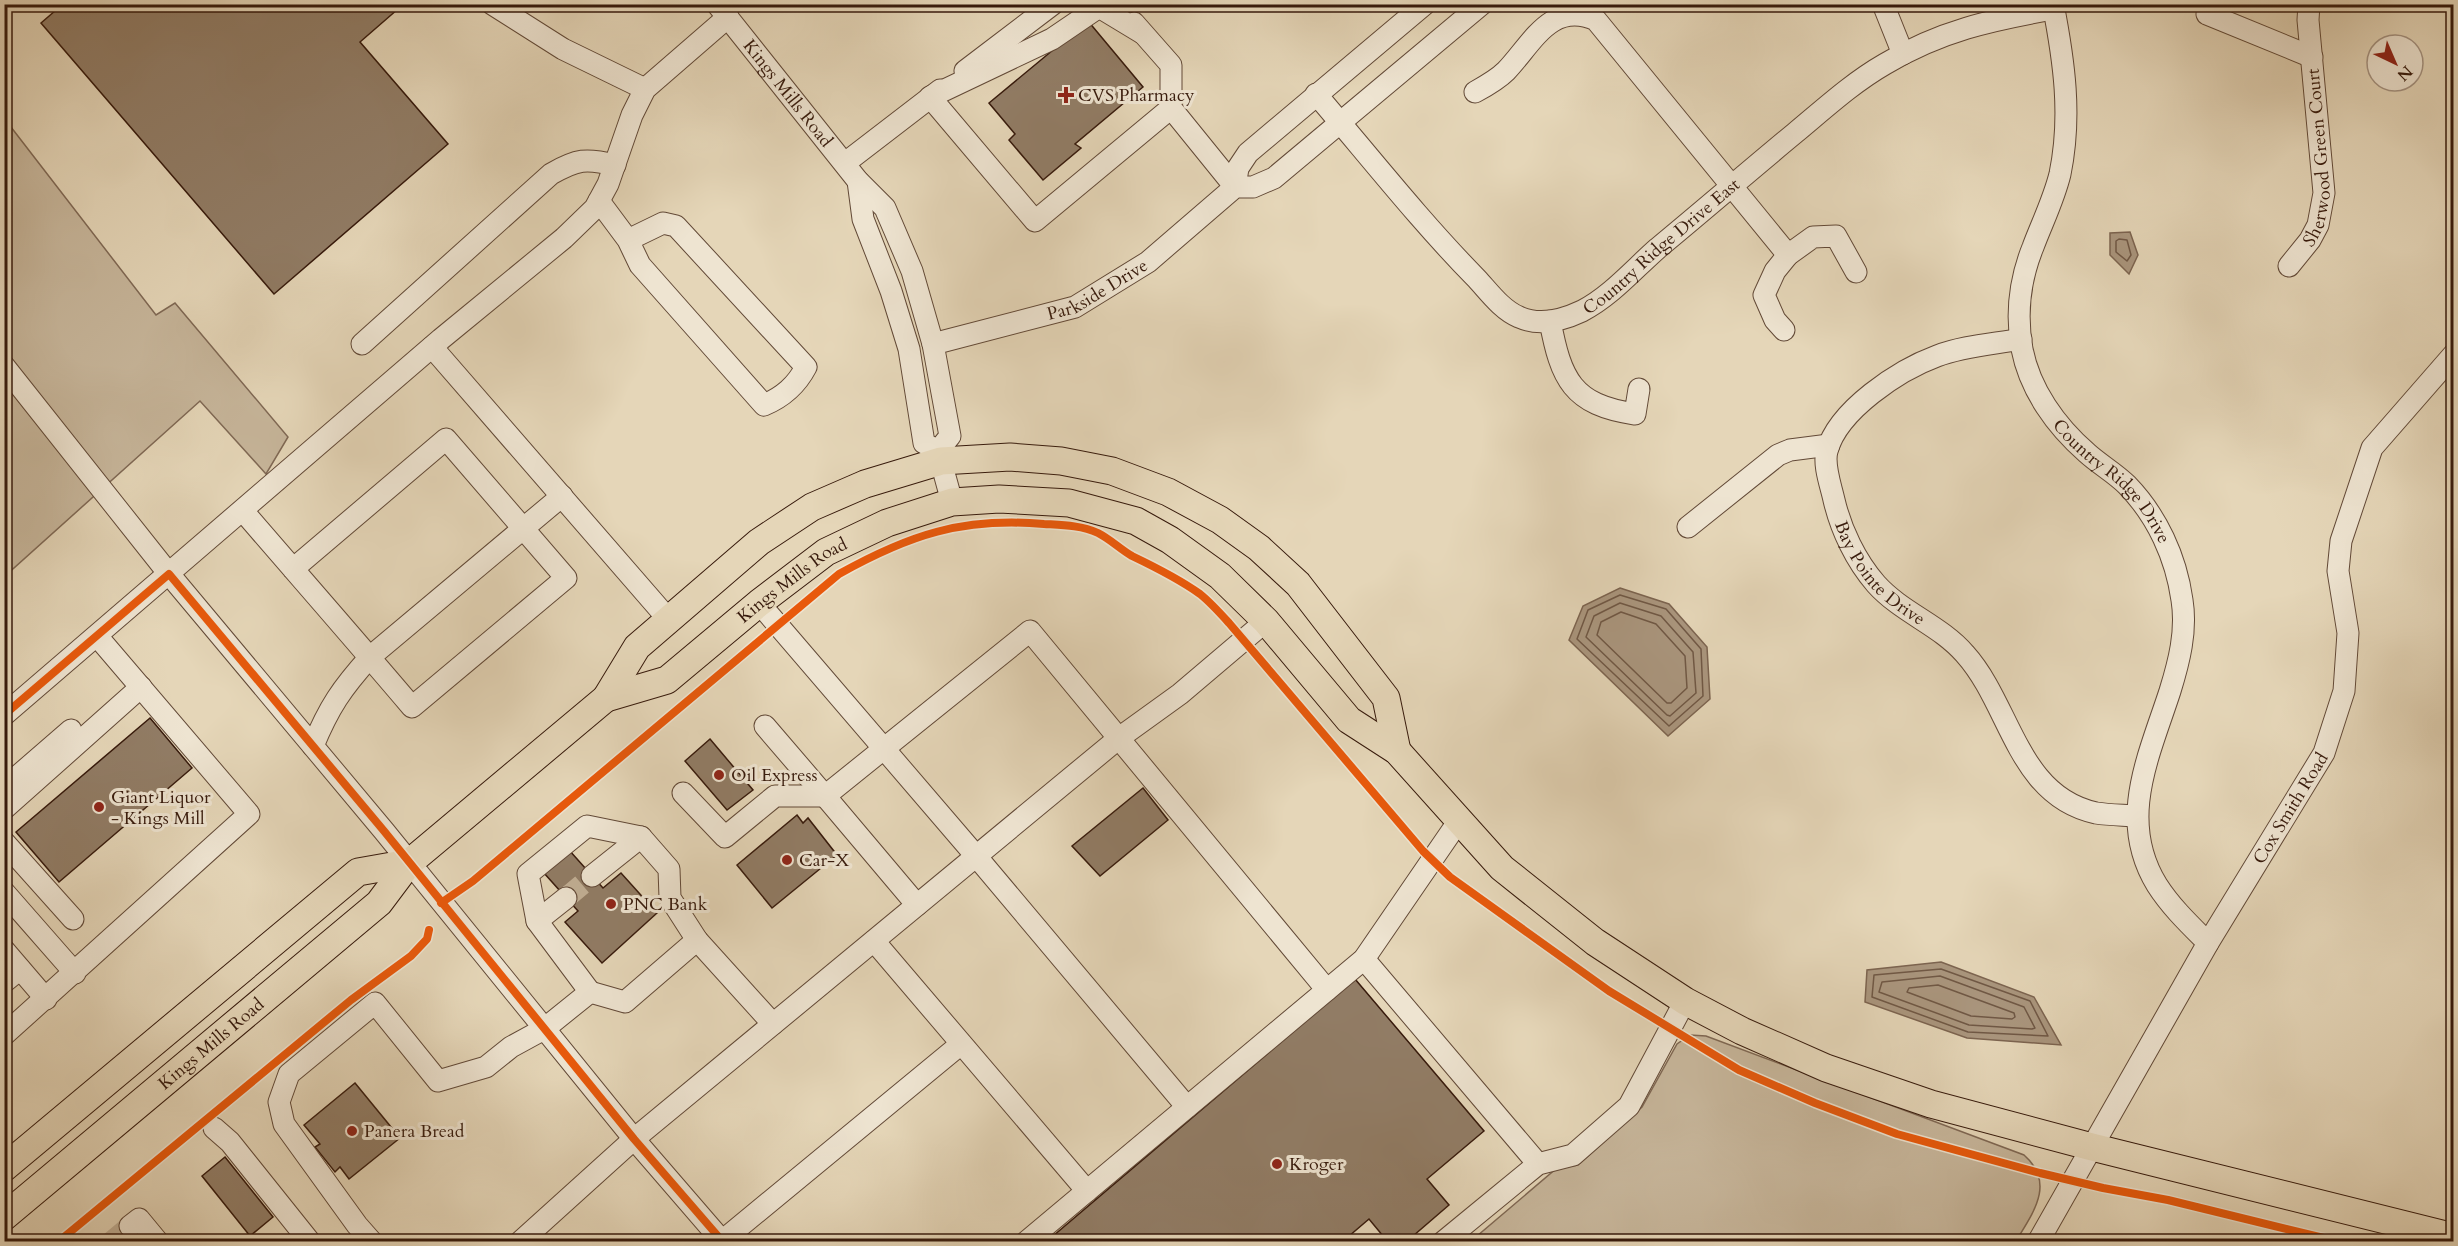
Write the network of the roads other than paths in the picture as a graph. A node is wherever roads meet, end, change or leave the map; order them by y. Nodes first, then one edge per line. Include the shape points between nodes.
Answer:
1 (492, 4) edge
2 (1053, 4) edge
3 (1116, 4) edge
4 (1425, 4) edge
5 (1482, 4) edge
6 (1883, 4) edge
7 (2212, 4) edge
8 (2308, 5) edge
9 (2053, 7) edge
10 (722, 11) edge
11 (1593, 12) edge
12 (1143, 33) junction
13 (1904, 54) junction
14 (2312, 57) junction
15 (645, 89) junction
16 (1475, 92) dead end
17 (1316, 94) junction
18 (930, 97) junction
19 (1171, 108) junction
20 (1340, 122) junction
21 (845, 164) junction
22 (615, 165) junction
23 (858, 181) junction
24 (1733, 185) junction
25 (1235, 187) junction
26 (599, 201) junction
27 (628, 240) junction
28 (1788, 255) junction
29 (2289, 266) dead end
30 (1856, 272) dead end
31 (1550, 321) junction
32 (1784, 330) dead end
33 (2021, 339) junction
34 (362, 344) dead end
35 (933, 344) junction
36 (432, 347) junction
37 (2454, 354) edge
38 (8, 378) edge
39 (1639, 389) dead end
40 (1829, 445) junction
41 (940, 456) junction
42 (562, 496) junction
43 (952, 502) junction
44 (243, 511) junction
45 (1688, 527) dead end
46 (523, 528) junction
47 (293, 568) junction
48 (170, 574) junction
49 (759, 603) junction
50 (669, 620) junction
51 (1266, 621) junction
52 (97, 636) junction
53 (370, 657) junction
54 (136, 681) junction
55 (606, 698) junction
56 (4, 715) edge
57 (765, 726) dead end
58 (1119, 738) junction
59 (313, 746) junction
60 (883, 748) junction
61 (1397, 751) junction
62 (4, 788) edge
63 (683, 793) dead end
64 (825, 796) junction
65 (4, 809) edge
66 (2136, 816) junction
67 (1458, 822) junction
68 (641, 837) junction
69 (4, 842) edge
70 (976, 856) junction
71 (409, 863) junction
72 (592, 876) tunnel mouth
73 (4, 892) edge
74 (566, 898) tunnel mouth
75 (917, 905) junction
76 (73, 920) dead end
77 (537, 921) junction
78 (697, 940) junction
79 (874, 941) junction
80 (2208, 944) junction
81 (4, 950) edge
82 (1364, 959) junction
83 (75, 972) junction
84 (12, 976) edge
85 (1327, 990) junction
86 (590, 992) junction
87 (46, 999) junction
88 (1685, 1001) junction
89 (772, 1024) junction
90 (544, 1029) junction
91 (4, 1035) edge
92 (961, 1044) junction
93 (1187, 1107) junction
94 (214, 1128) dead end
95 (634, 1139) junction
96 (2092, 1147) junction
97 (1538, 1164) junction
98 (4, 1168) edge
99 (1087, 1191) junction
100 (4, 1217) edge
101 (130, 1226) dead end
102 (2454, 1237) edge
103 (722, 1241) edge
104 (158, 1242) edge
105 (310, 1242) edge
106 (372, 1242) edge
107 (520, 1242) edge
108 (1026, 1242) edge
109 (1443, 1242) edge
110 (2038, 1242) edge

1 - 15 street via 563,49
2 - 18 street
3 - 12 street
4 - 17 street
5 - 20 street
6 - 13 street
7 - 14 street via 2207,14
8 - 14 street, Sherwood Green Court
9 - 13 street, Country Ridge Drive East via 1958,29
9 - 33 street, Country Ridge Drive via 2064,70 2066,140 2055,192 2023,281
10 - 15 street
10 - 21 street, Kings Mills Road
11 - 16 street via 1573,12 1550,22 1506,71
11 - 24 street
12 - 18 street via 1099,7 1052,39
12 - 19 street via 1171,65
13 - 24 street, Country Ridge Drive East via 1843,93
14 - 29 street, Sherwood Green Court via 2323,172 2322,209 2310,240
15 - 22 street
17 - 20 street, Country Ridge Drive East
17 - 25 street via 1248,153 1238,168
18 - 19 street via 1035,220
18 - 21 street
19 - 25 street
20 - 25 street via 1274,178 1253,186
20 - 31 street, Country Ridge Drive East via 1503,306 1517,317 1533,322
21 - 23 street, Kings Mills Road
22 - 26 street
22 - 34 street via 583,160 551,174
23 - 35 street, Kings Mills Road via 885,207 912,272
23 - 41 street, Kings Mills Road via 863,219 909,349 924,442
24 - 28 street
24 - 31 street, Country Ridge Drive East via 1602,299
25 - 35 street, Parkside Drive via 1148,262 1075,307
26 - 27 street
26 - 36 street via 564,238
27 - 27 street via 640,266 764,405 780,398 798,381 806,367 676,226 663,223
28 - 30 street via 1813,237 1836,236
28 - 32 street via 1764,295
31 - 39 street via 1564,375 1584,397 1600,407 1635,414
33 - 40 street via 1937,355 1907,370 1865,400
33 - 66 street, Country Ridge Drive via 2033,383 2050,413 2148,510 2176,569 2183,601 2178,667 2139,787
35 - 41 street, Kings Mills Road via 950,436
36 - 42 street
36 - 44 street
37 - 80 street, Cox Smith Road via 2372,448 2341,542 2338,571 2348,633 2344,692 2338,713 2324,753
38 - 48 street
40 - 45 street via 1778,455
40 - 66 street, Bay Pointe Drive via 1826,453 1836,508 1848,541 1866,572 1903,609 1938,629 1965,653 1995,698 2027,764 2050,789 2094,812
41 - 43 street, Kings Mills Road
41 - 50 main road, Kings Mills Road via 812,507 759,543
41 - 61 main road via 1061,461 1102,469 1168,492 1220,520 1260,548 1298,584 1364,669 1386,698
42 - 46 street
42 - 50 street
43 - 49 main road, Kings Mills Road via 887,523 826,552
43 - 51 main road via 999,499 1069,503 1136,521 1220,576
44 - 47 street
44 - 48 street
46 - 47 street via 446,439
46 - 53 street
46 - 53 street via 566,578 412,707
47 - 53 street
48 - 52 street
48 - 59 street
49 - 55 main road, Kings Mills Road via 667,680
49 - 60 street
50 - 55 main road, Kings Mills Road via 638,647
51 - 58 street via 1180,694
51 - 61 main road via 1349,720
52 - 54 street
52 - 56 street
53 - 59 street via 342,687
54 - 62 street
54 - 65 street
54 - 83 street via 249,814
55 - 71 main road, Kings Mills Road
57 - 64 street
58 - 60 street via 1030,631
58 - 70 street
58 - 85 street
59 - 71 street
60 - 64 street
60 - 70 street
61 - 67 main road
63 - 64 street via 725,837 775,796
64 - 75 street
66 - 80 street, Country Ridge Drive via 2145,862 2157,885
67 - 82 street
67 - 88 main road via 1502,868 1555,911
68 - 72 street
68 - 77 street via 587,826 528,874
68 - 78 street via 669,869 670,898
69 - 76 street
70 - 75 street
70 - 93 street
71 - 90 street
71 - 98 main road, Kings Mills Road via 358,872
71 - 100 main road, Kings Mills Road via 379,903
73 - 83 street
74 - 77 street
75 - 79 street
77 - 86 street
78 - 86 street via 625,1002
78 - 89 street
79 - 89 street
79 - 92 street
80 - 96 street, Cox Smith Road
81 - 84 street
82 - 85 street
82 - 97 street
83 - 87 street
84 - 87 street
85 - 93 street
86 - 90 street
87 - 91 street
88 - 96 main road via 1826,1068 1931,1104
88 - 97 street via 1629,1106 1573,1155
89 - 95 street
90 - 95 street
90 - 106 street via 486,1066 438,1081 375,1003 289,1074 279,1102 284,1124
92 - 99 street
92 - 103 street
93 - 99 street
94 - 105 street via 230,1142
95 - 103 street
95 - 107 street
96 - 102 main road
96 - 110 street, Cox Smith Road
97 - 109 street
99 - 108 street
101 - 104 street via 139,1219

